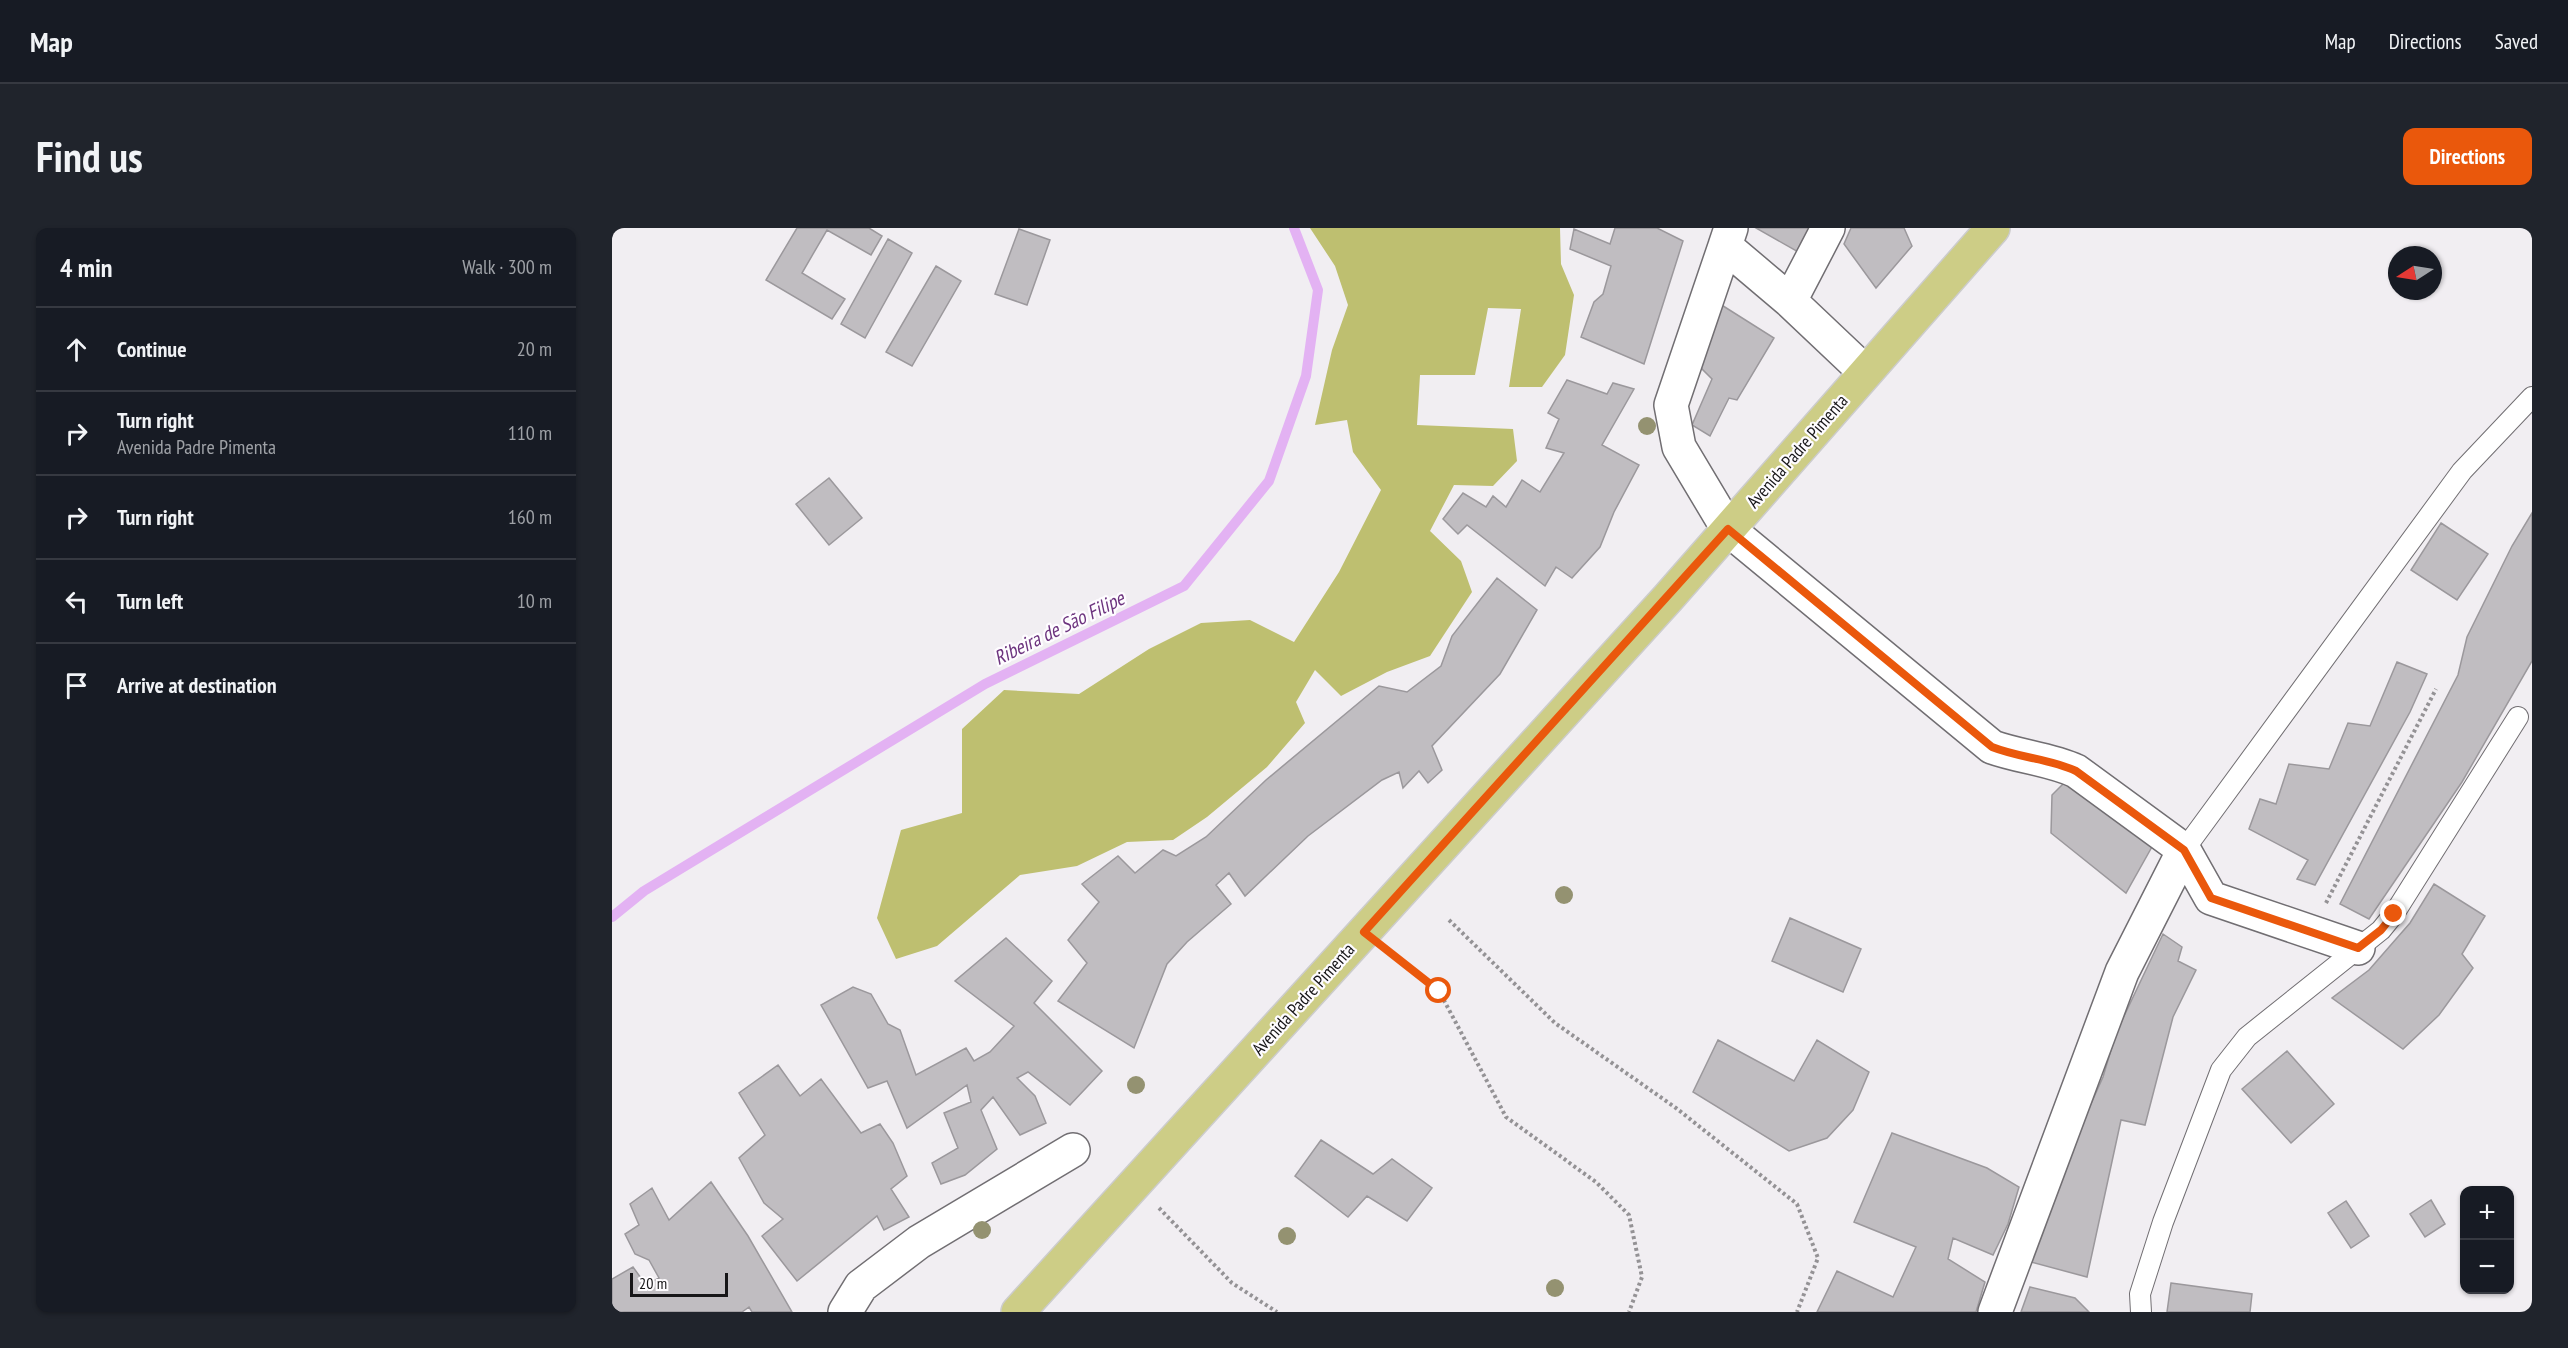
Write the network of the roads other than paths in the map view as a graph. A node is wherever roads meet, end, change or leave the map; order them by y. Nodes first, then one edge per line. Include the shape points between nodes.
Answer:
1 (1828, 228) edge
2 (1993, 228) edge
3 (1728, 237) edge
4 (1790, 301) junction
5 (1865, 372) junction
6 (2532, 397) edge
7 (1728, 529) junction
8 (2518, 717) dead end
9 (2184, 850) junction
10 (2358, 948) junction
11 (1073, 1150) dead end
12 (845, 1312) edge
13 (1018, 1312) edge
14 (1995, 1312) edge
15 (2142, 1312) edge

1 - 4 street
2 - 5 main road, Avenida Padre Pimenta
3 - 4 street
3 - 7 street via 1671,405 1679,447
4 - 5 street
5 - 7 main road, Avenida Padre Pimenta
6 - 9 lane via 2462,471
7 - 9 street via 1992,747 2076,771
7 - 13 main road, Avenida Padre Pimenta
8 - 10 lane via 2394,914
9 - 10 street via 2211,898
9 - 14 street via 2122,972
10 - 15 lane via 2247,1037 2221,1070 2163,1222 2140,1294
11 - 12 street via 919,1242 861,1286

